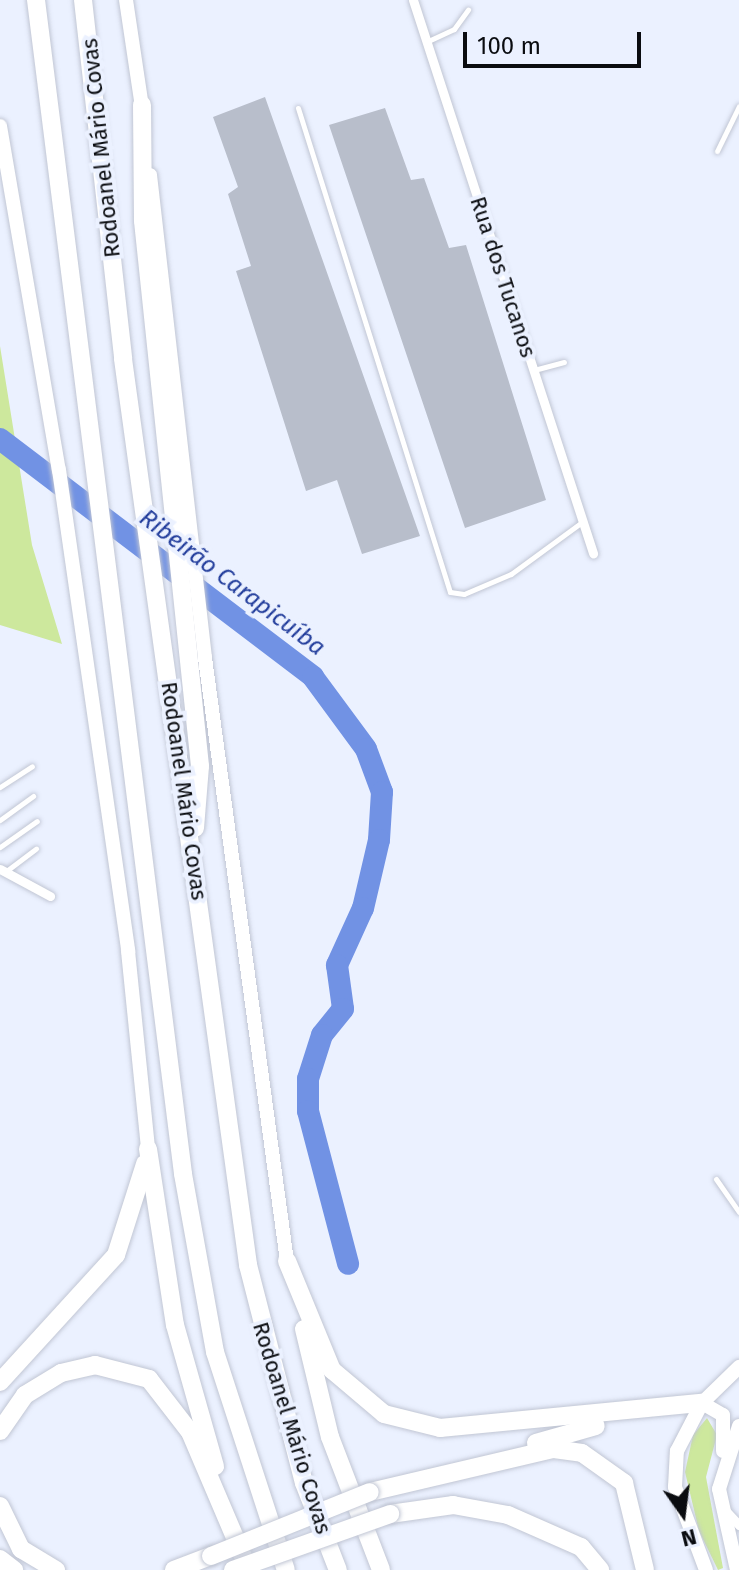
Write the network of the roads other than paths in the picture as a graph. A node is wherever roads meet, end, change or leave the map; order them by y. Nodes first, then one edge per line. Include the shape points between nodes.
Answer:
1 (36, 0) edge
2 (83, 0) edge
3 (126, 0) edge
4 (413, 0) edge
5 (468, 10) dead end
6 (426, 42) junction
7 (142, 105) junction
8 (739, 106) edge
9 (298, 108) dead end
10 (0, 126) edge
11 (717, 151) dead end
12 (564, 362) dead end
13 (533, 370) junction
14 (583, 521) junction
15 (593, 553) dead end
16 (32, 766) dead end
17 (0, 787) edge
18 (33, 796) dead end
19 (0, 820) edge
20 (37, 821) dead end
21 (191, 842) junction
22 (0, 847) edge
23 (36, 849) dead end
24 (2, 870) edge
25 (50, 896) dead end
26 (148, 1149) junction
27 (716, 1179) dead end
28 (739, 1212) edge
29 (287, 1261) junction
30 (739, 1367) edge
31 (0, 1382) edge
32 (702, 1403) junction
33 (645, 1412) junction
34 (739, 1426) edge
35 (0, 1431) edge
36 (720, 1467) junction
37 (427, 1473) junction
38 (719, 1504) junction
39 (0, 1506) edge
40 (739, 1525) edge
41 (233, 1529) junction
42 (0, 1559) edge
43 (14, 1570) edge
44 (56, 1570) edge
45 (174, 1570) edge
46 (233, 1570) edge
47 (249, 1570) edge
48 (286, 1570) edge
49 (338, 1570) edge
50 (381, 1570) edge
51 (600, 1570) edge
52 (645, 1570) edge
53 (706, 1570) edge
54 (737, 1570) edge

1 - 48 highway, Rodoanel Mário Covas via 95,496 203,1296 247,1463
2 - 21 highway, Rodoanel Mário Covas
3 - 7 main road
4 - 6 street, Rua dos Tucanos
5 - 6 lane via 454,29
6 - 13 street, Rua dos Tucanos
7 - 21 highway via 139,178 178,594 200,766
7 - 29 main road via 196,574
8 - 11 lane
9 - 14 lane via 450,592 464,594 511,574
10 - 26 main road via 59,470 128,951
12 - 13 lane
13 - 14 street, Rua dos Tucanos
14 - 15 street, Rua dos Tucanos
16 - 17 lane
18 - 19 lane
20 - 22 lane
21 - 49 highway, Rodoanel Mário Covas via 248,1265 304,1483
23 - 24 lane
24 - 25 street
26 - 31 highway via 138,1204 116,1255
26 - 41 highway via 175,1325
27 - 28 lane
29 - 33 highway via 332,1370 384,1414 440,1428
29 - 50 highway via 330,1437
30 - 32 main road
32 - 33 highway
32 - 36 main road via 723,1415
32 - 53 main road via 685,1428 674,1469 685,1523
33 - 37 highway
34 - 36 main road
35 - 41 highway via 25,1395 61,1373 95,1365 149,1379 190,1432
36 - 38 main road
37 - 45 highway, bridge
37 - 52 highway via 554,1449 582,1453 624,1483
38 - 40 street
38 - 54 main road
39 - 44 highway via 21,1549
41 - 47 highway
42 - 43 highway
46 - 51 highway, bridge via 390,1514 453,1505 508,1515 581,1547

